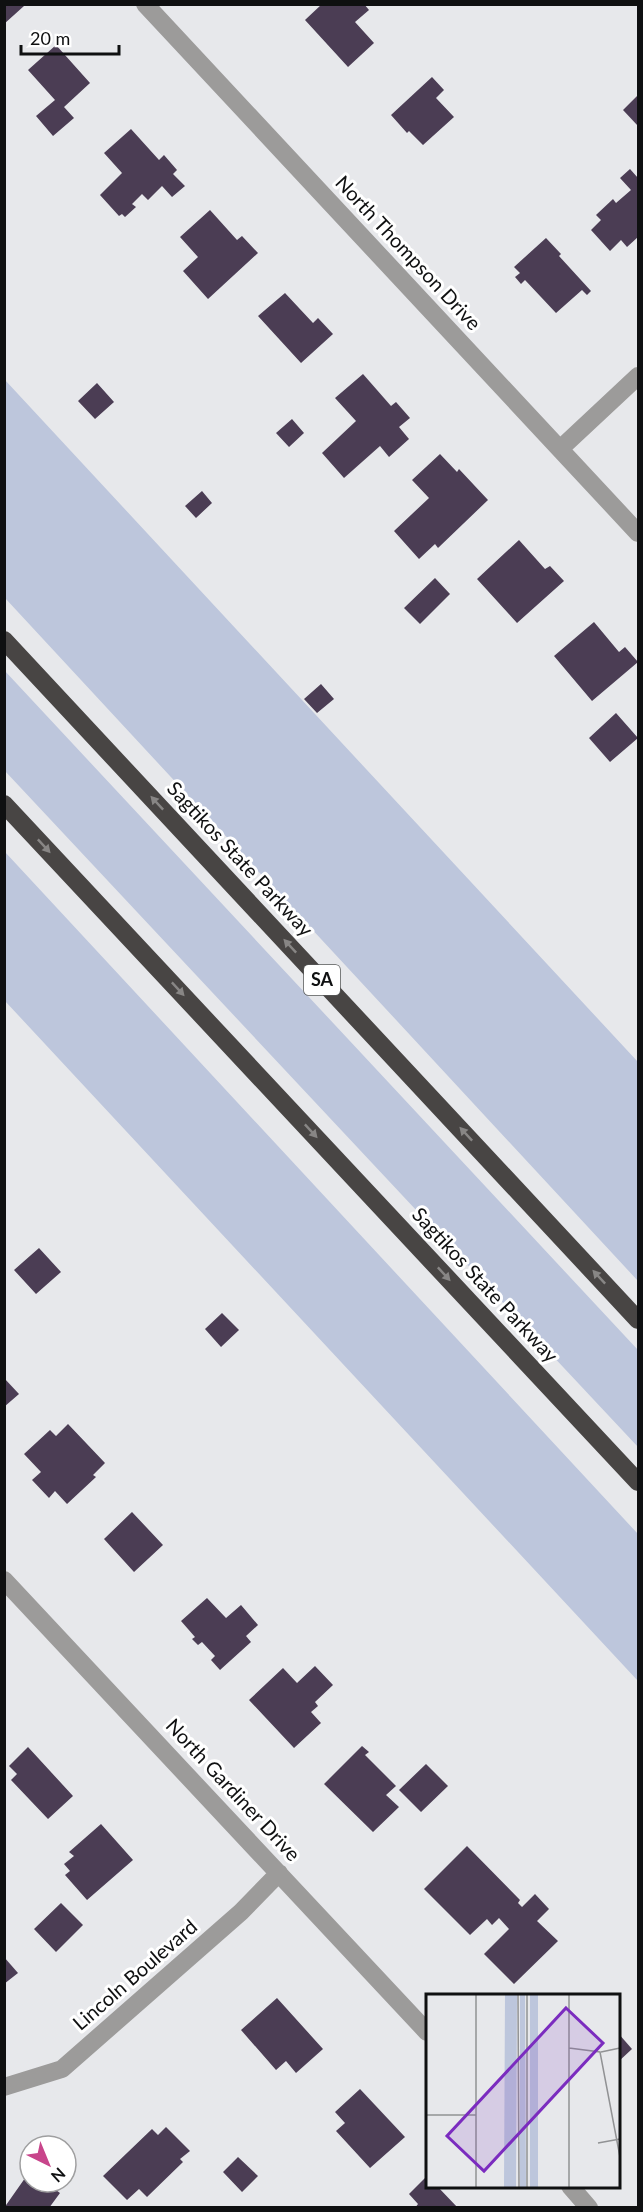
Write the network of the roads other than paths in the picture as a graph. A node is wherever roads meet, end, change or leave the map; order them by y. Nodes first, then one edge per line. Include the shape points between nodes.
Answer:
1 (145, 4) edge
2 (639, 376) edge
3 (561, 449) junction
4 (639, 533) edge
5 (4, 640) edge
6 (4, 804) edge
7 (639, 1320) edge
8 (639, 1482) edge
9 (4, 1580) edge
10 (279, 1873) junction
11 (426, 2031) edge
12 (4, 2087) edge
13 (571, 2188) edge
14 (589, 2208) edge

1 - 3 street, North Thompson Drive
2 - 3 street
3 - 4 street, North Thompson Drive
7 -> 5 highway, Sagtikos State Parkway / SA
6 -> 8 highway, Sagtikos State Parkway
9 - 10 street, North Gardiner Drive
10 - 11 street, North Gardiner Drive
10 - 12 street, Lincoln Boulevard via 241,1912 62,2069
13 - 14 street

